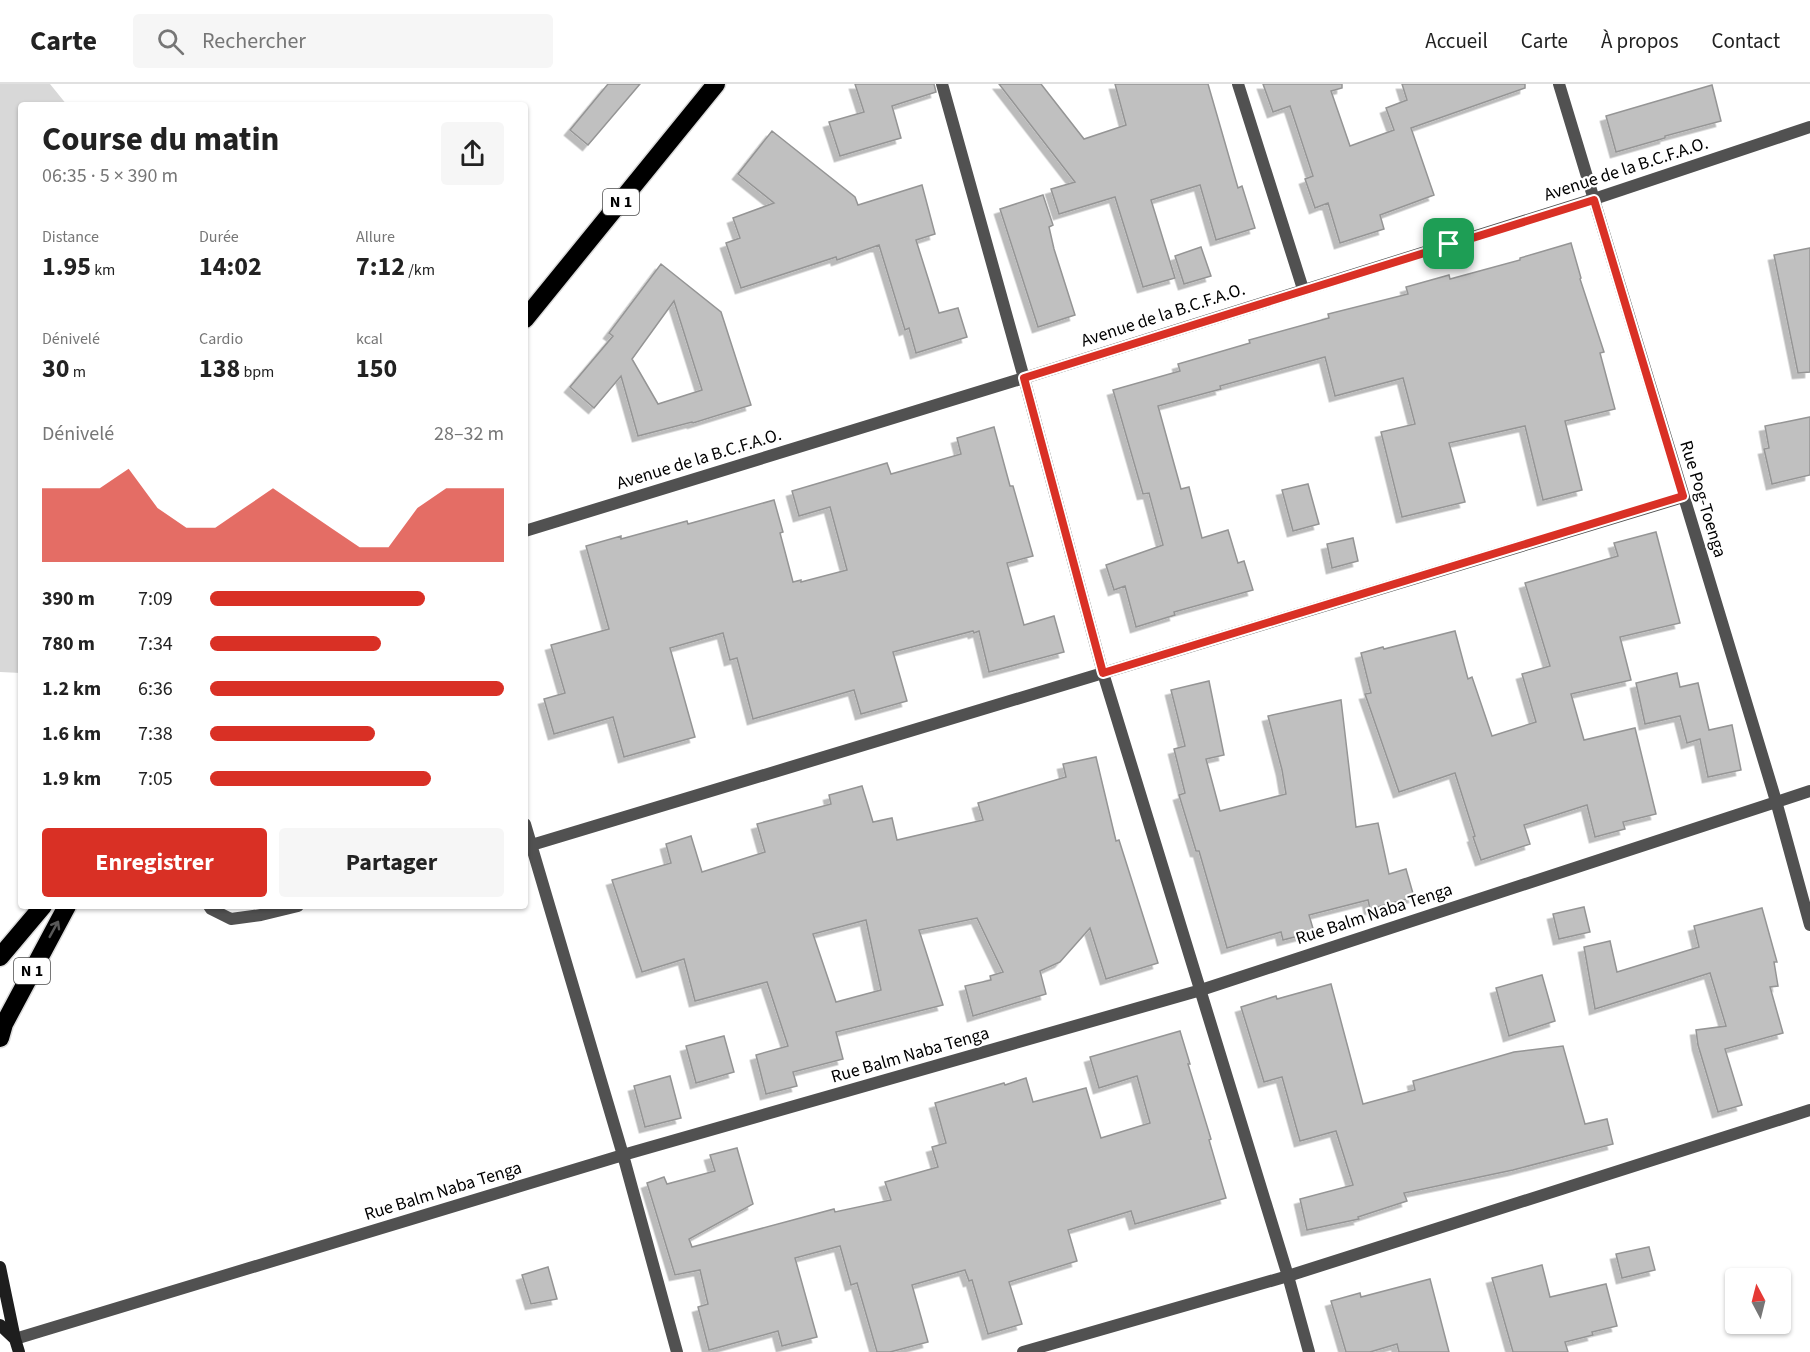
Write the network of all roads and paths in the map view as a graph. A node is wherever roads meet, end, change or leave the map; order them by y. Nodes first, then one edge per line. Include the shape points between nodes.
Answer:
1 (716, 84) edge
2 (942, 84) edge
3 (1238, 84) edge
4 (1559, 84) edge
5 (1810, 127) edge
6 (1594, 200) junction
7 (1303, 290) junction
8 (528, 316) edge
9 (1024, 378) junction
10 (1683, 496) junction
11 (528, 530) edge
12 (1103, 673) junction
13 (1810, 790) edge
14 (1776, 801) junction
15 (528, 846) edge
16 (40, 909) edge
17 (65, 909) edge
18 (211, 909) edge
19 (285, 909) edge
20 (1810, 925) edge
21 (0, 957) edge
22 (1201, 990) junction
23 (0, 1038) edge
24 (1810, 1110) edge
25 (623, 1155) junction
26 (0, 1267) edge
27 (1288, 1276) junction
28 (0, 1324) edge
29 (15, 1339) junction
30 (19, 1352) edge
31 (677, 1352) edge
32 (1023, 1352) edge
33 (1309, 1352) edge

1 - 8 highway, N 1
2 - 9 street
3 - 7 street
4 - 6 street, Rue Pog-Toenga
5 - 6 street, Avenue de la B.C.F.A.O.
6 - 7 street, Avenue de la B.C.F.A.O.
6 - 10 street, Rue Pog-Toenga
7 - 9 street, Avenue de la B.C.F.A.O.
9 - 11 street, Avenue de la B.C.F.A.O.
9 - 12 street
10 - 12 street
10 - 14 street, Rue Pog-Toenga
12 - 15 street
12 - 22 street
13 - 14 street, Rue Balm Naba Tenga
14 - 20 street, Rue Pog-Toenga
14 - 22 street, Rue Balm Naba Tenga
15 - 25 street
16 - 21 highway, N 1
23 -> 17 highway, N 1
18 - 19 street via 231,919
22 - 25 street, Rue Balm Naba Tenga
22 - 27 street
24 - 27 street
25 - 29 street, Rue Balm Naba Tenga
25 - 31 street
26 - 29 street
27 - 32 street
27 - 33 street
28 - 29 street
29 - 30 street

